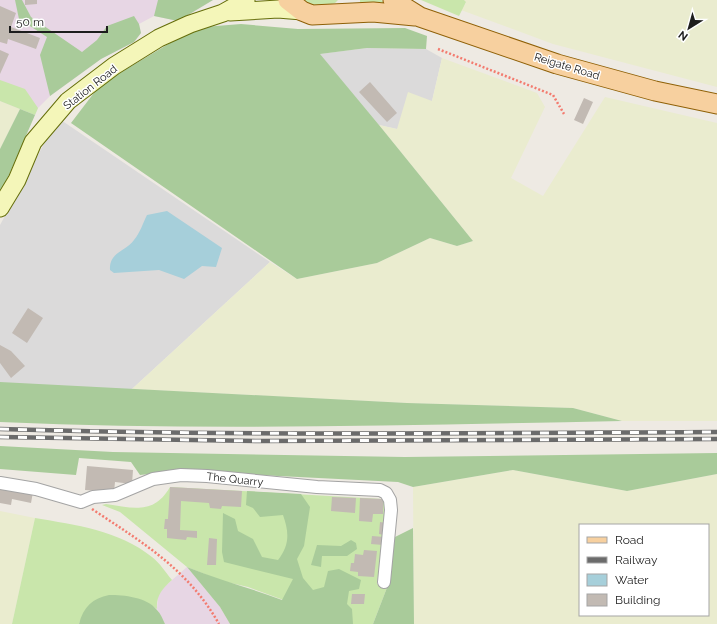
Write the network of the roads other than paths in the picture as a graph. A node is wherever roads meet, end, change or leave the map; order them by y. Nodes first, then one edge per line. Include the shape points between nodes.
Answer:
1 (246, 0) edge
2 (349, 0) edge
3 (393, 0) edge
4 (295, 6) edge
5 (223, 13) junction
6 (335, 13) junction
7 (420, 17) junction
8 (717, 104) edge
9 (0, 208) edge
10 (0, 483) edge
11 (384, 582) dead end

1 - 5 main road, Station Road
2 - 6 main road
3 - 7 main road, Reigate Road
4 - 5 main road, Station Road
4 - 6 main road, Reigate Road via 312,15
5 - 9 main road, Station Road via 158,38 114,66 68,101 33,142 17,180
6 - 7 main road, Reigate Road via 373,12
7 - 8 main road, Reigate Road via 557,64 655,91
10 - 11 street, The Quarry via 36,489 81,502 93,497 115,495 153,479 181,475 380,490 386,493 390,500

